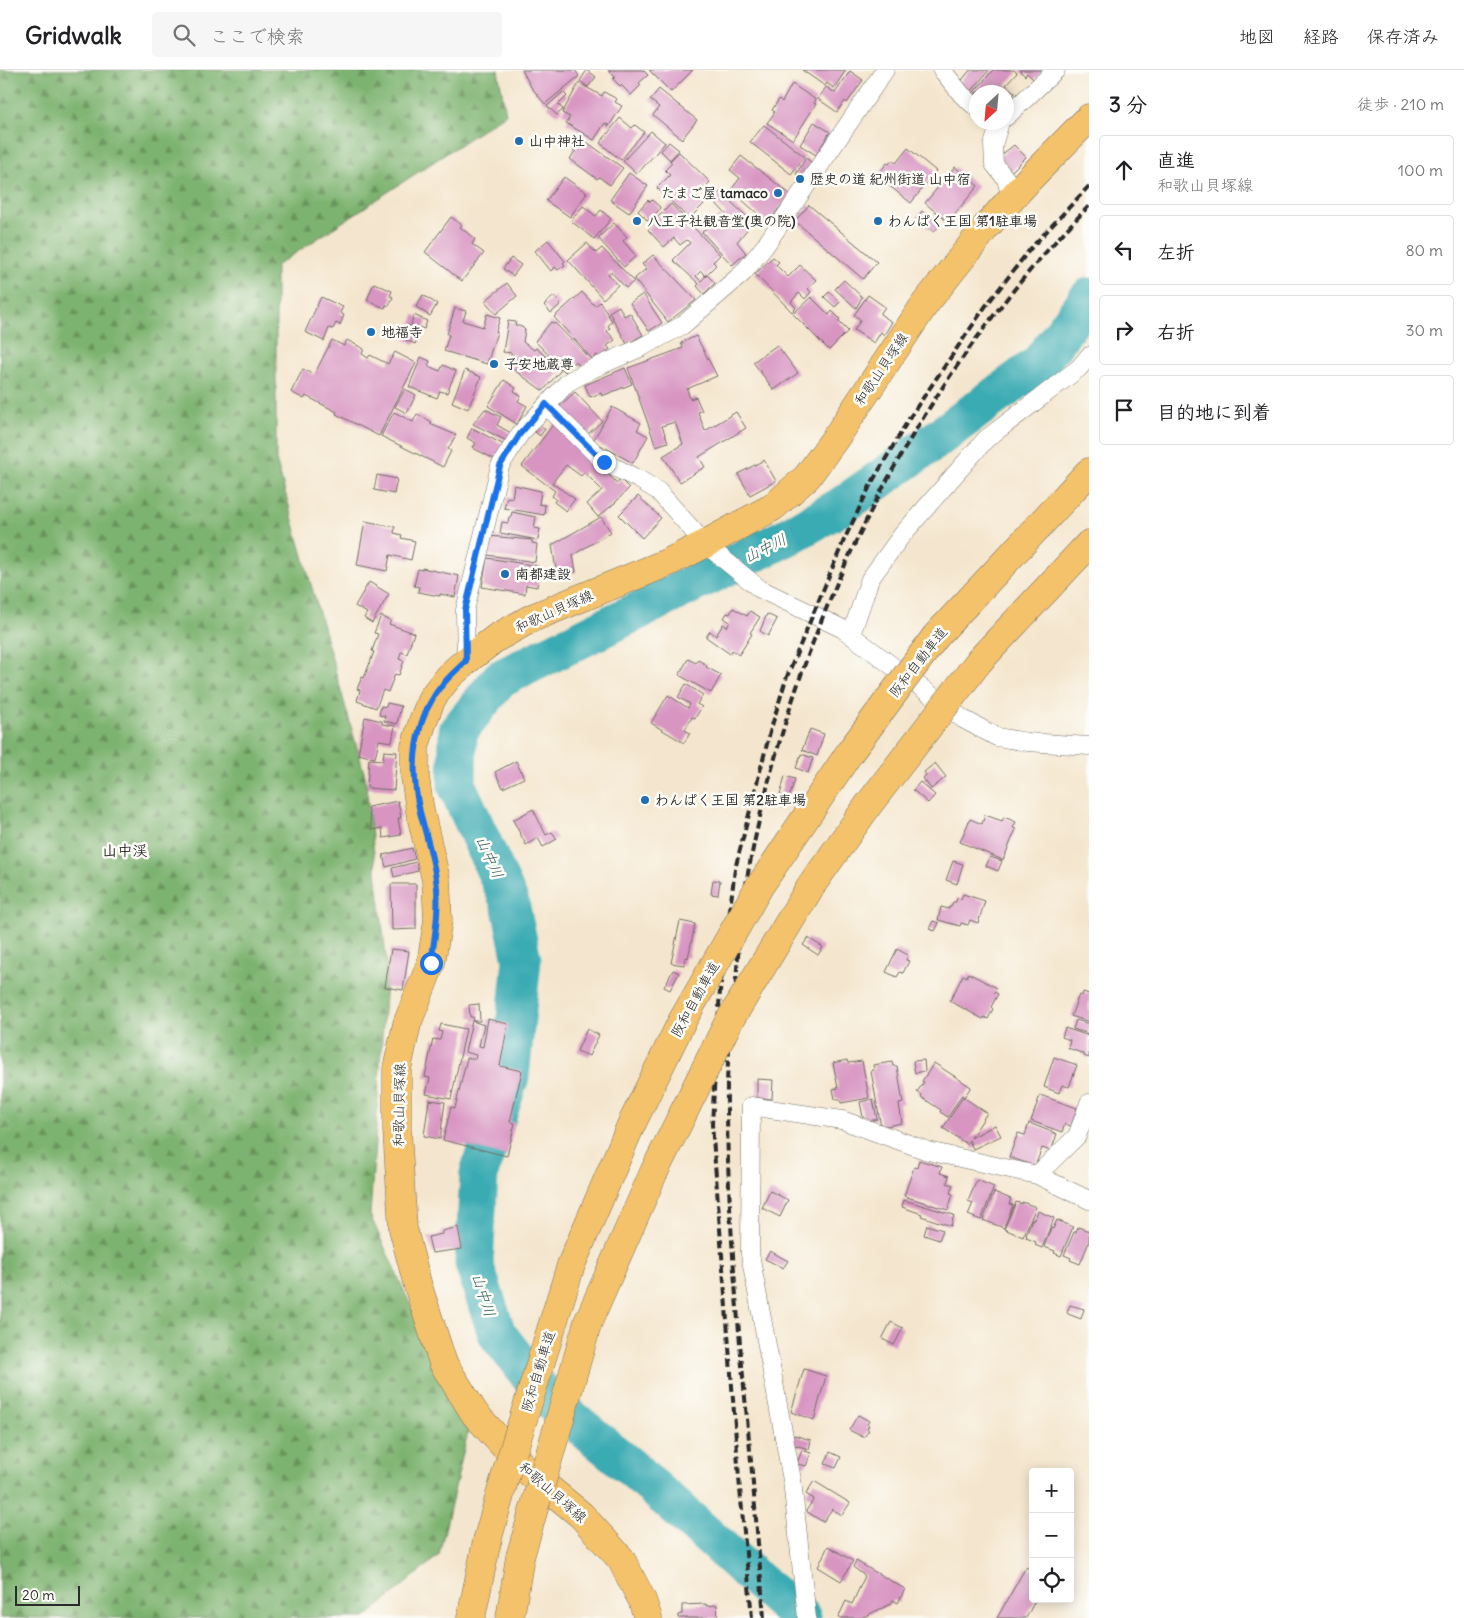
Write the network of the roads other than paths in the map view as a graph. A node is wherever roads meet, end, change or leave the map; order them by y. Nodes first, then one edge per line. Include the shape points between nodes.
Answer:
1 (885, 70) edge
2 (942, 70) edge
3 (1056, 70) edge
4 (969, 101) edge
5 (1014, 110) edge
6 (1089, 118) edge
7 (998, 130) edge
8 (1011, 198) junction
9 (1089, 356) edge
10 (546, 404) junction
11 (1089, 472) edge
12 (1089, 544) edge
13 (713, 550) junction
14 (851, 635) junction
15 (466, 661) junction
16 (1089, 746) edge
17 (1089, 1103) edge
18 (1038, 1175) junction
19 (1089, 1200) edge
20 (520, 1557) junction
21 (807, 1611) edge
22 (471, 1618) edge
23 (510, 1618) edge
24 (514, 1618) edge
25 (648, 1618) edge

1 - 10 street via 744,273 683,325 568,382
2 - 4 street
3 - 5 street
6 - 8 main road, 和歌山貝塚線
7 - 8 street via 993,146 994,164 1006,179
8 - 13 main road, 和歌山貝塚線 via 925,304 807,477 773,507
9 - 14 street via 1079,368 986,439 902,535 870,579
10 - 13 street via 604,462 658,491
10 - 15 street via 520,434 500,466 465,610
11 - 22 main road, 阪和自動車道, bridge via 936,636 850,752 758,887 682,1021 631,1125 571,1266 506,1474 487,1541
12 - 20 main road, bridge via 980,660 869,804 812,886 728,1023 654,1172 588,1322
13 - 14 street via 760,589
13 - 15 main road, 和歌山貝塚線 via 669,562 532,618 496,638
14 - 16 street via 963,719 997,737
15 - 25 main road, 和歌山貝塚線 via 432,698 415,747 414,777 436,880 438,920 431,963 407,1024 397,1070 403,1229 442,1363 475,1414 526,1470 581,1515 621,1559
17 - 18 street via 1077,1136
18 - 19 street
18 - 21 street via 928,1151 842,1120 751,1106 750,1254 792,1480
20 - 23 main road
20 - 24 main road

